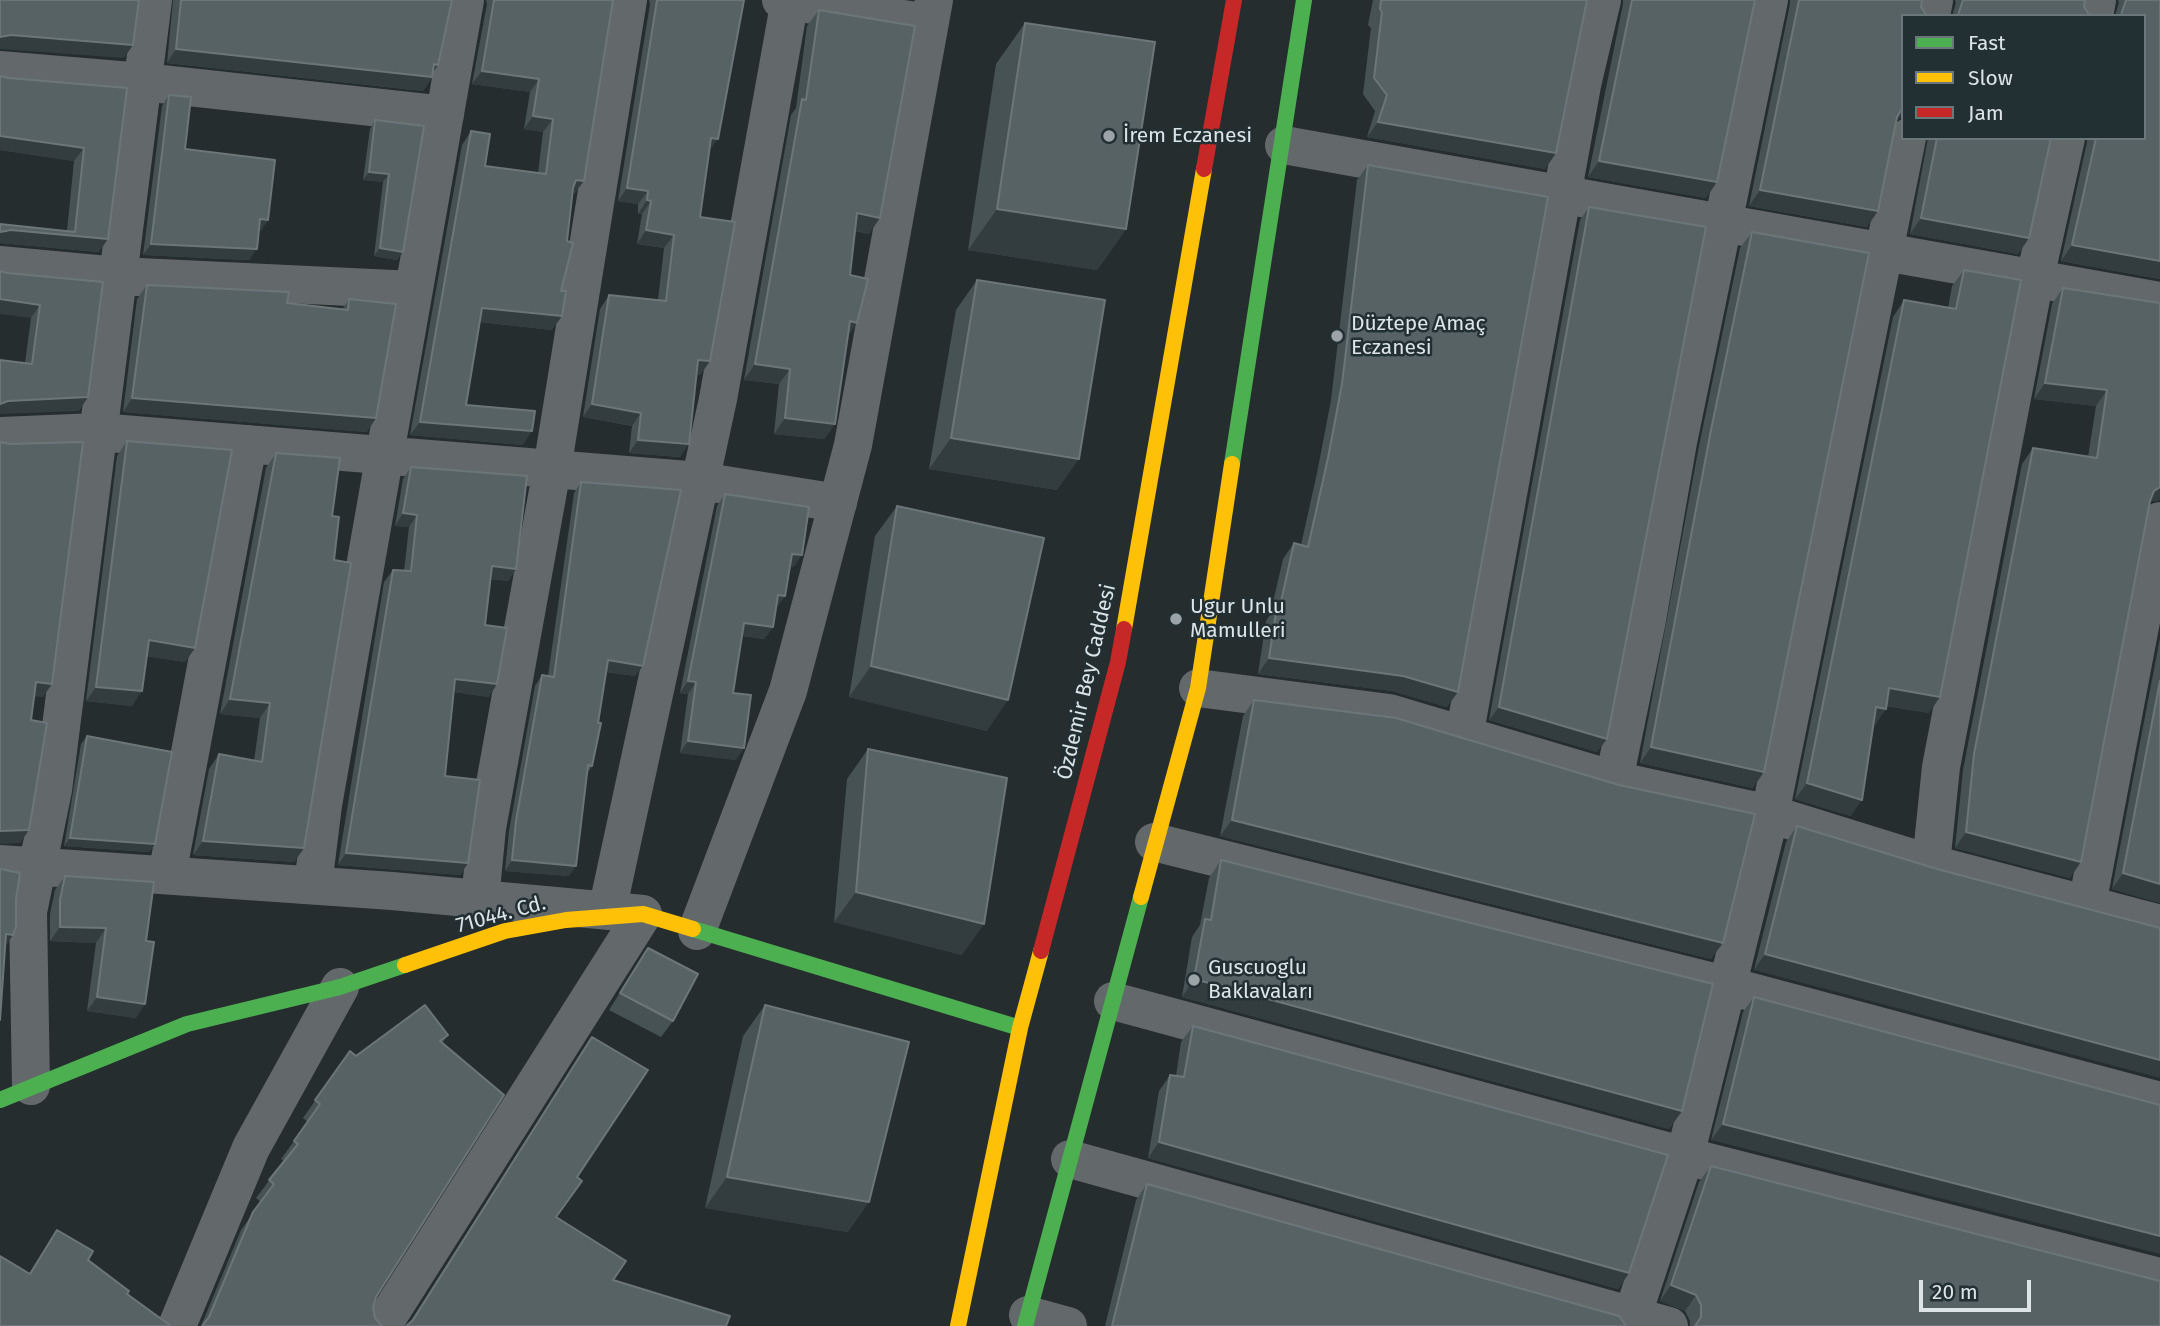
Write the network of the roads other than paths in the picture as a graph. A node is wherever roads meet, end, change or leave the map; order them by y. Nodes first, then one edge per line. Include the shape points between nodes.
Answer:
1 (153, 0) edge
2 (465, 0) edge
3 (628, 0) edge
4 (1234, 0) edge
5 (1304, 0) edge
6 (1602, 0) edge
7 (1769, 0) edge
8 (787, 1) edge
9 (932, 12) edge
10 (0, 70) edge
11 (143, 82) junction
12 (445, 115) junction
13 (1907, 140) edge
14 (2066, 140) edge
15 (1284, 145) junction
16 (1562, 195) junction
17 (1722, 224) junction
18 (1883, 251) junction
19 (0, 265) edge
20 (118, 276) junction
21 (2035, 278) junction
22 (414, 289) junction
23 (2160, 301) edge
24 (98, 432) junction
25 (0, 436) edge
26 (248, 444) junction
27 (385, 456) junction
28 (552, 469) junction
29 (700, 481) junction
30 (838, 503) junction
31 (2160, 521) edge
32 (1198, 688) junction
33 (1464, 737) junction
34 (1614, 780) junction
35 (1770, 814) junction
36 (1154, 842) junction
37 (0, 864) edge
38 (1931, 864) junction
39 (37, 865) junction
40 (167, 875) junction
41 (313, 885) junction
42 (480, 900) junction
43 (2087, 905) junction
44 (625, 912) junction
45 (2160, 925) edge
46 (698, 931) junction
47 (1725, 985) junction
48 (340, 988) junction
49 (1113, 1001) junction
50 (15, 1012) edge
51 (1020, 1028) junction
52 (16, 1093) edge
53 (2160, 1101) edge
54 (1685, 1156) junction
55 (1070, 1159) junction
56 (2160, 1277) edge
57 (1027, 1320) edge
58 (1630, 1322) edge
59 (177, 1326) edge
60 (382, 1326) edge
61 (958, 1326) edge
62 (1068, 1326) edge
63 (1669, 1326) edge

1 - 11 street
2 - 12 street
3 - 28 street
4 - 51 main road, Özdemir Bey Caddesi via 1118,662
5 - 15 main road
6 - 16 street
7 - 17 street
8 - 9 street
8 - 29 street
9 - 30 street via 853,445
10 - 11 street
11 - 12 street
11 - 20 street
12 - 22 street
13 - 18 street
14 - 21 street
15 - 16 street
15 - 32 main road
16 - 17 street
16 - 33 street
17 - 18 street
17 - 34 street
18 - 21 street
18 - 35 street
19 - 20 street
20 - 22 street
20 - 24 street
21 - 23 street
21 - 38 street via 1941,767
22 - 27 street
24 - 25 street
24 - 26 street
24 - 39 street via 53,790
26 - 27 street
26 - 40 street
27 - 28 street
27 - 41 street
28 - 29 street
28 - 42 street via 487,828
29 - 30 street
29 - 44 street
30 - 46 street via 788,691
31 - 43 street
32 - 33 street via 1389,713
32 - 36 main road
33 - 34 street
34 - 35 street
35 - 38 street
35 - 47 street
36 - 47 street
36 - 49 main road
37 - 39 street
38 - 43 street
39 - 40 street
39 - 50 street
40 - 41 street
41 - 42 street
42 - 44 street
43 - 45 street
44 - 46 main road, 71044. Cd.
44 - 48 main road, 71044. Cd. via 505,931
44 - 60 street
46 - 51 main road, 71044. Cd.
47 - 53 street
47 - 54 street
48 - 52 main road, 71044. Cd. via 187,1024
48 - 59 street via 250,1148
49 - 54 street
49 - 55 main road
50 - 52 street
51 - 61 main road, Özdemir Bey Caddesi
54 - 56 street
54 - 58 street
55 - 57 main road
55 - 58 street
57 - 62 street
58 - 63 street

